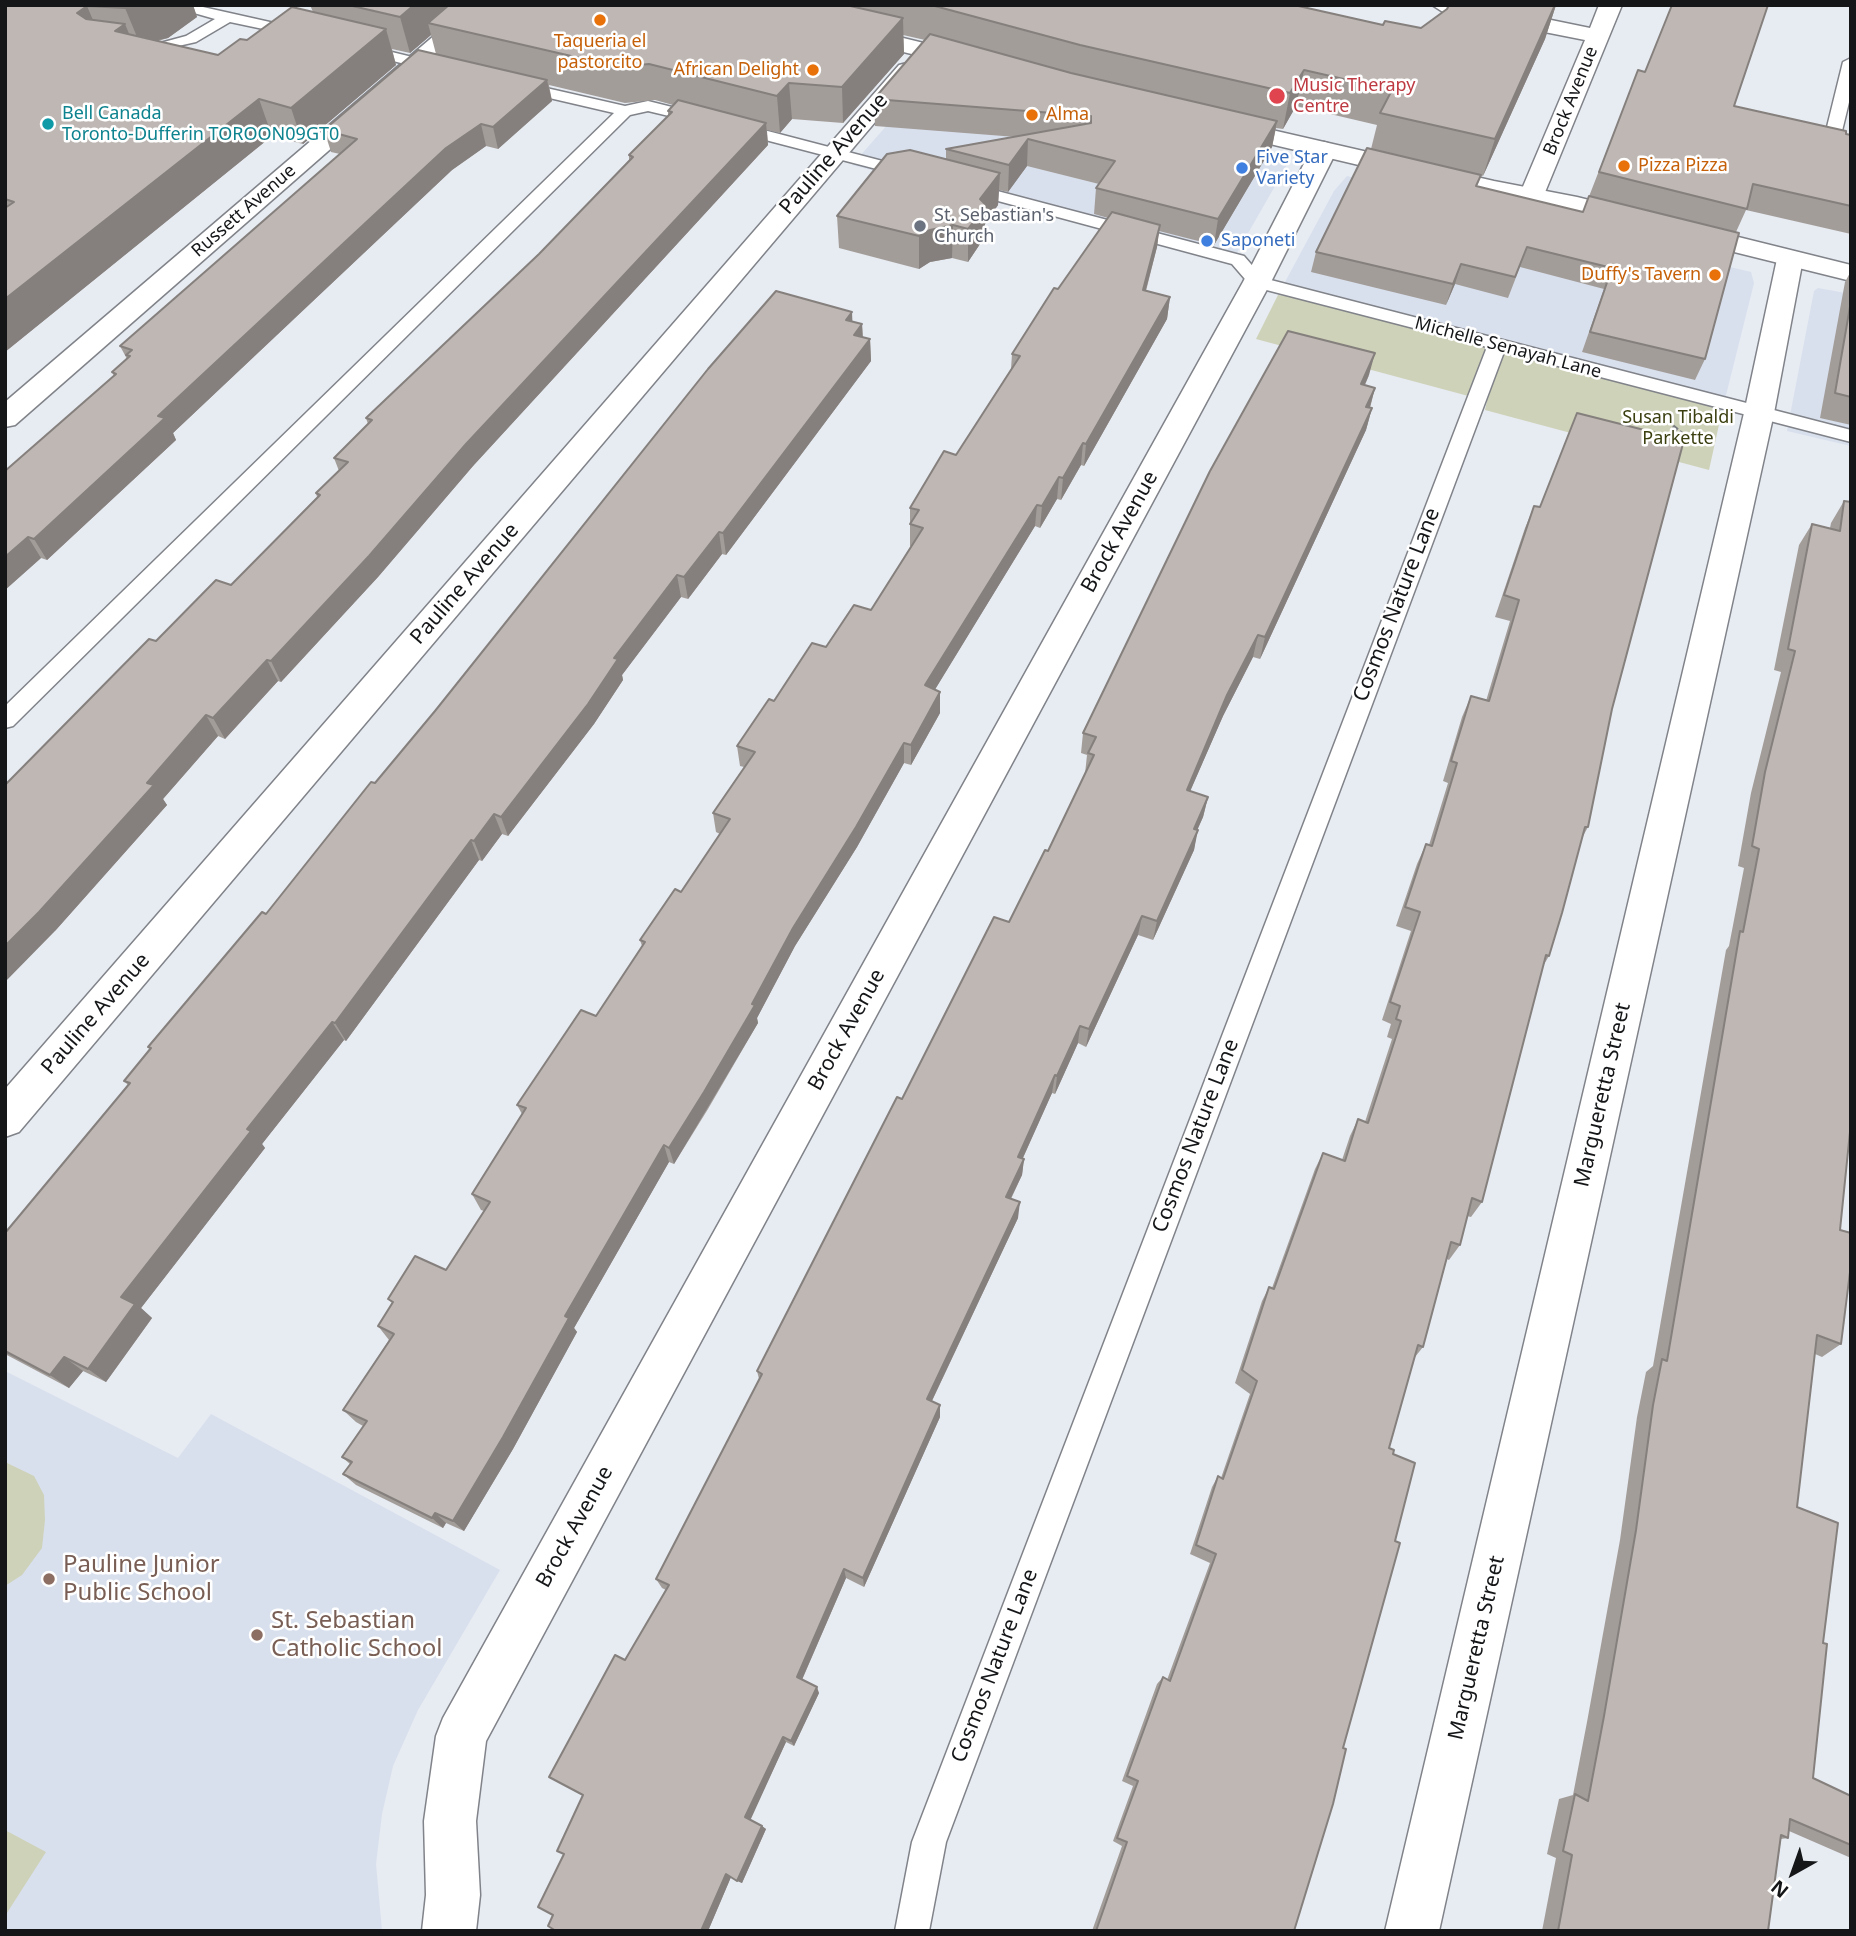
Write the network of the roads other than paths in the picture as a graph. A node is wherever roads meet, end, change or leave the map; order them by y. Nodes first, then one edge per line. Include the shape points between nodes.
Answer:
1 (173, 5) edge
2 (484, 5) edge
3 (1443, 5) edge
4 (1611, 5) edge
5 (226, 18) junction
6 (836, 29) edge
7 (1597, 36) junction
8 (321, 39) edge
9 (348, 46) edge
10 (924, 49) junction
11 (127, 51) edge
12 (1851, 62) edge
13 (416, 63) junction
14 (986, 66) edge
15 (448, 70) edge
16 (502, 82) edge
17 (625, 111) junction
18 (1204, 121) edge
19 (1834, 131) junction
20 (1851, 134) edge
21 (1793, 138) edge
22 (1324, 150) junction
23 (835, 153) junction
24 (1532, 197) junction
25 (1790, 259) junction
26 (1851, 273) edge
27 (1257, 282) junction
28 (1497, 345) junction
29 (1759, 412) junction
30 (5, 418) edge
31 (1851, 436) edge
32 (5, 720) edge
33 (5, 1119) edge
34 (449, 1931) edge
35 (912, 1931) edge
36 (1412, 1931) edge

1 - 5 lane
2 - 13 street, Russett Avenue
3 - 7 street
4 - 7 street, Brock Avenue
5 - 8 lane
5 - 11 lane via 191,39
6 - 10 street
7 - 24 street, Brock Avenue
9 - 13 lane
10 - 14 street
10 - 23 street, Pauline Avenue
12 - 19 lane
13 - 15 lane
13 - 30 street, Russett Avenue
16 - 17 lane
17 - 23 lane via 648,106
17 - 32 lane
18 - 22 street
19 - 20 lane
19 - 21 lane via 1824,145
22 - 24 street
22 - 27 street, Brock Avenue
23 - 27 lane via 1237,260
23 - 33 street, Pauline Avenue
24 - 25 street via 1702,234
25 - 26 street
25 - 29 street, Margueretta Street
27 - 28 lane, Michelle Senayah Lane
27 - 34 street, Brock Avenue via 461,1736 450,1821 453,1895
28 - 29 lane, Michelle Senayah Lane
28 - 35 lane, Cosmos Nature Lane via 929,1842
29 - 31 lane, Michelle Senayah Lane
29 - 36 street, Margueretta Street

